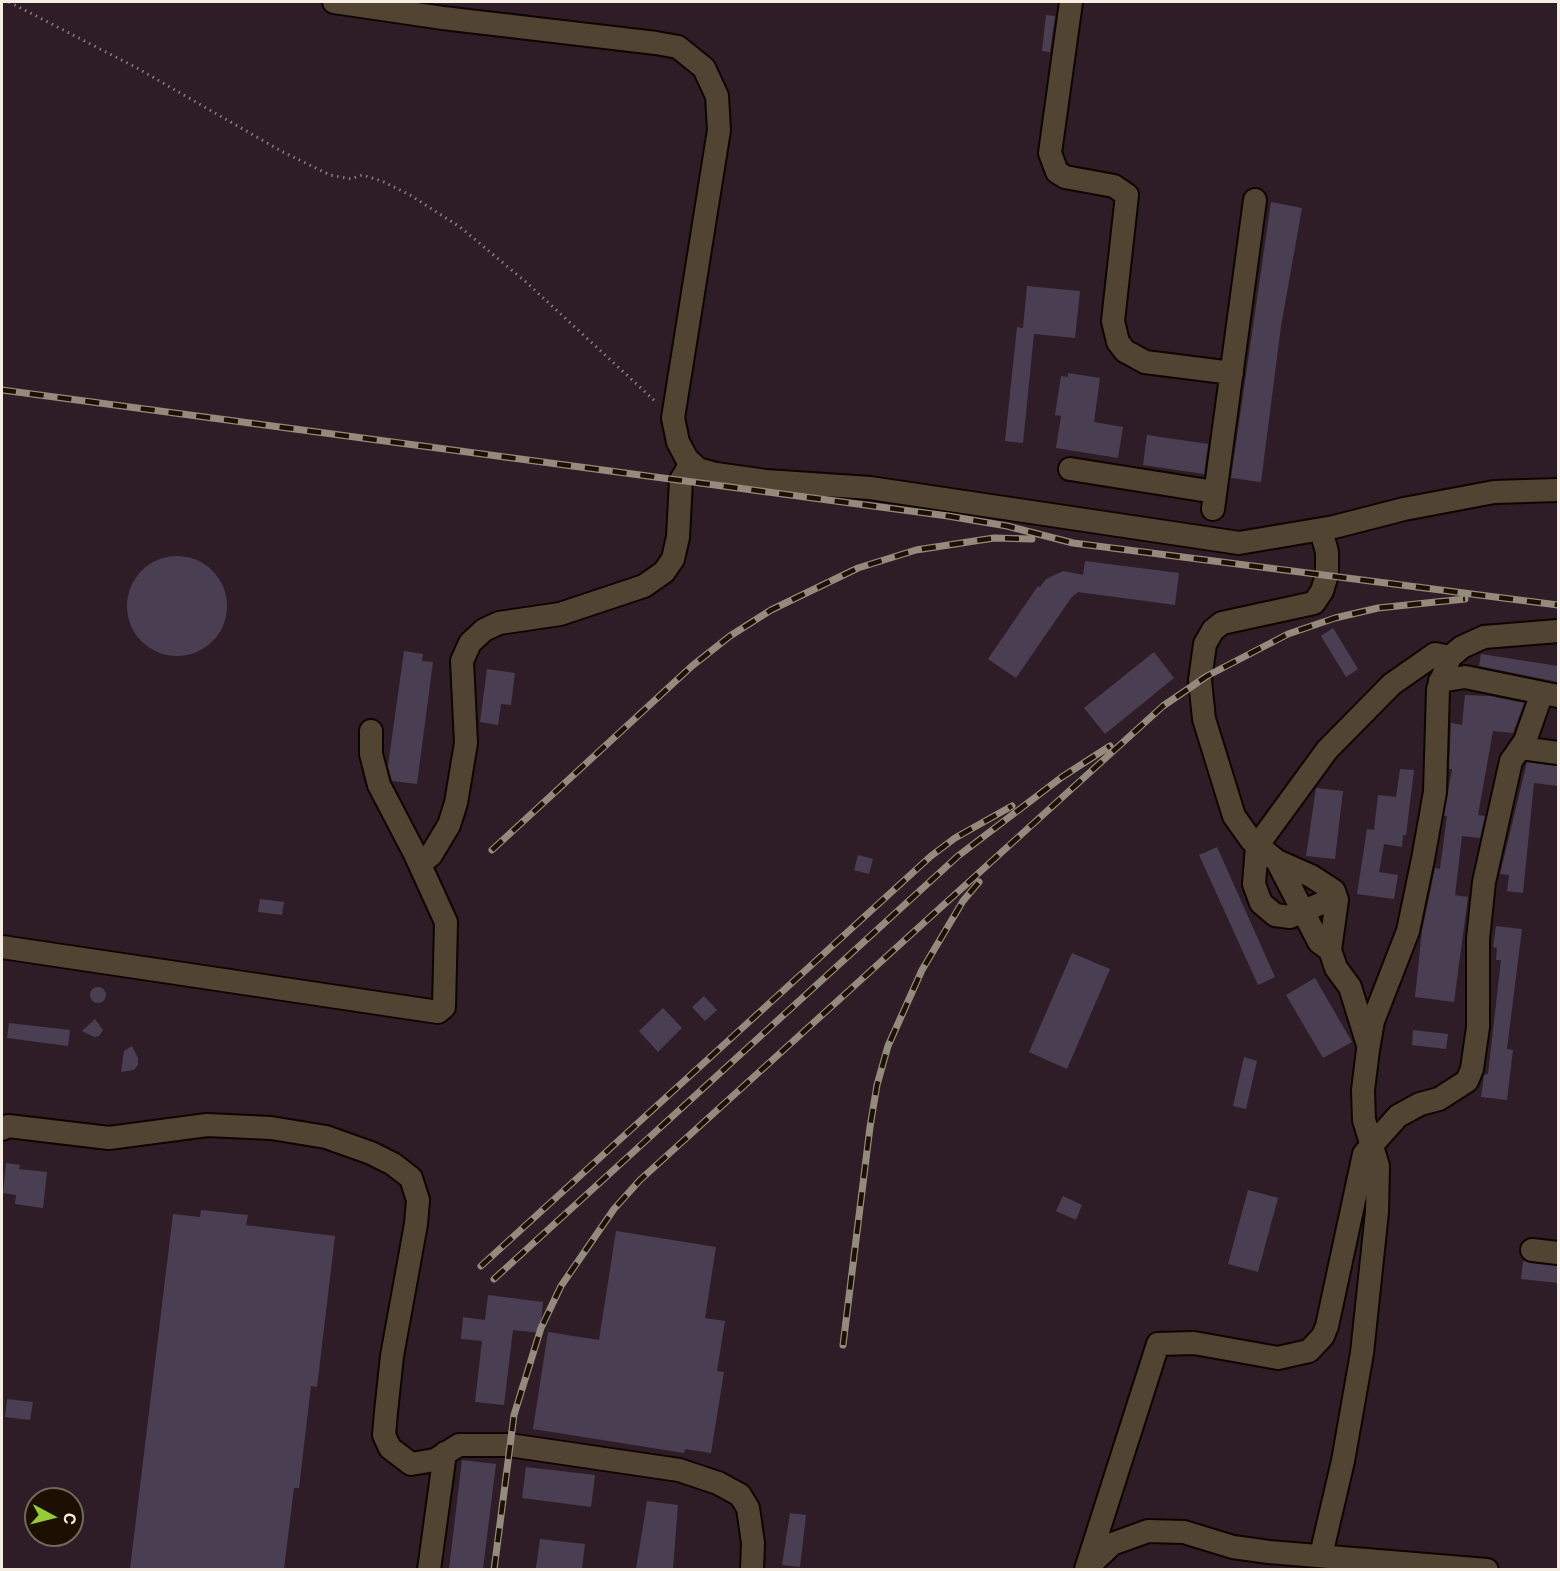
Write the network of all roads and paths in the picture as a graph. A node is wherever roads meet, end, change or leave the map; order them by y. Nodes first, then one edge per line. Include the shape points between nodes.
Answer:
1 (9, 2) edge
2 (334, 2) edge
3 (1071, 2) edge
4 (1255, 200) dead end
5 (1232, 373) junction
6 (673, 418) junction
7 (691, 463) junction
8 (1070, 469) dead end
9 (1558, 490) edge
10 (1321, 530) junction
11 (1558, 631) edge
12 (1450, 657) junction
13 (1440, 681) junction
14 (1550, 695) edge
15 (370, 731) dead end
16 (1521, 748) junction
17 (1558, 753) edge
18 (1257, 846) junction
19 (1277, 861) junction
20 (420, 864) junction
21 (1336, 897) junction
22 (1302, 912) junction
23 (2, 946) edge
24 (1330, 951) junction
25 (1368, 1045) junction
26 (2, 1129) edge
27 (1371, 1148) junction
28 (1532, 1250) dead end
29 (1558, 1253) edge
30 (445, 1453) junction
31 (1321, 1555) junction
32 (429, 1569) edge
33 (752, 1569) edge
34 (1086, 1569) edge
35 (1487, 1569) edge

1 - 6 path via 330,175 351,179 362,175 410,195 460,227 526,282
2 - 6 lane via 656,43 678,48 704,68 717,96 719,130
3 - 5 lane via 1050,153 1057,172 1065,177 1114,186 1127,195 1113,321 1118,342 1125,351 1145,362
4 - 5 lane
5 - 8 lane via 1214,500
6 - 7 lane via 678,442
7 - 10 lane via 716,474 870,488 1220,542 1239,543
7 - 20 lane via 681,480 678,537 673,559 664,572 644,585 560,614 499,623 484,630 470,644 462,661 466,743 456,803 432,855
9 - 10 lane via 1494,492
10 - 18 lane via 1327,552 1327,575 1314,603 1222,623 1205,644 1200,681 1204,719 1234,816
11 - 12 lane via 1484,637
12 - 13 lane
12 - 18 lane via 1435,654 1392,684 1327,750
13 - 14 lane via 1465,677
13 - 25 lane via 1435,719 1435,792 1423,859 1408,931 1373,1021
14 - 16 lane
15 - 20 lane via 378,784
16 - 17 lane
16 - 27 lane via 1511,761 1484,882 1478,1027 1472,1069 1467,1081 1439,1099 1398,1116
18 - 19 lane
18 - 22 lane via 1254,884 1260,903 1275,915 1290,917
19 - 21 lane via 1311,876 1334,891
19 - 22 lane
20 - 23 lane via 446,922 445,998 438,1012
21 - 22 lane
21 - 24 lane
22 - 24 lane via 1319,942
24 - 25 lane via 1336,968 1350,987
25 - 27 lane via 1363,1090 1364,1120
26 - 30 lane via 8,1126 109,1138 207,1125 271,1128 326,1137 371,1153 405,1171 417,1190 416,1224 392,1356 384,1435 390,1448 411,1464 435,1460
27 - 31 lane via 1379,1182 1362,1353
27 - 34 lane via 1364,1154 1357,1178 1327,1326 1316,1345 1301,1355 1278,1358 1194,1343 1158,1344
28 - 29 lane
30 - 32 lane
30 - 33 lane via 459,1445 509,1445 679,1470 718,1483 740,1495 748,1508
31 - 34 lane via 1233,1547 1184,1532 1148,1531 1112,1544
31 - 35 lane

